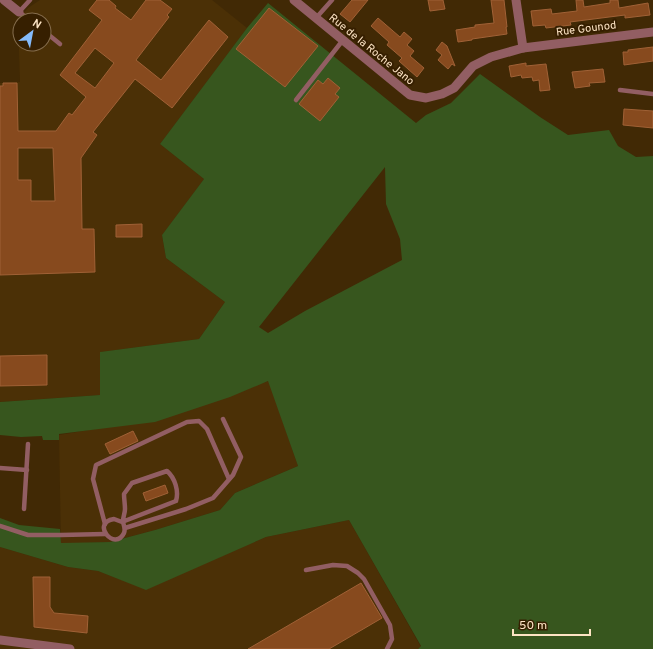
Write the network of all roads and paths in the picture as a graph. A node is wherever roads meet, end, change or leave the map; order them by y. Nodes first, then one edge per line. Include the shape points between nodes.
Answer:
1 (4, 0) edge
2 (30, 0) edge
3 (294, 0) edge
4 (332, 0) edge
5 (516, 0) edge
6 (19, 12) joint
7 (316, 18) junction
8 (653, 32) edge
9 (52, 38) edge
10 (343, 40) junction
11 (60, 44) dead end
12 (523, 48) junction
13 (620, 90) dead end
14 (653, 94) edge
15 (296, 100) dead end
16 (223, 419) dead end
17 (28, 444) dead end
18 (0, 468) edge
19 (26, 470) junction
20 (229, 479) junction
21 (24, 509) dead end
22 (122, 522) junction
23 (105, 524) junction
24 (0, 526) edge
25 (125, 528) junction
26 (105, 534) junction
27 (306, 570) dead end
28 (0, 640) edge
29 (70, 649) edge
30 (387, 649) edge

1 - 6 street
2 - 6 lane
3 - 7 street, Rue de la Roche Jano
4 - 7 lane
5 - 12 street
7 - 10 street, Rue de la Roche Jano
8 - 12 street, Rue Gounod
9 - 11 lane
10 - 12 street, Rue de la Roche Jano via 410,95 426,98 454,88 473,66 491,57
10 - 15 lane
13 - 14 lane
16 - 20 lane via 241,457
17 - 19 lane
18 - 19 lane
19 - 21 lane
20 - 23 lane via 207,429 199,421 187,422 96,465 93,478
20 - 25 lane via 213,498 186,510
22 - 22 lane via 125,509 124,494 132,483 167,472 172,476 178,494 176,501
22 - 23 lane via 114,519
22 - 25 lane
23 - 26 lane
24 - 26 lane via 28,535
25 - 26 lane via 123,535 117,539
27 - 30 lane via 333,565 347,566 358,573 390,625 392,639
28 - 29 street

